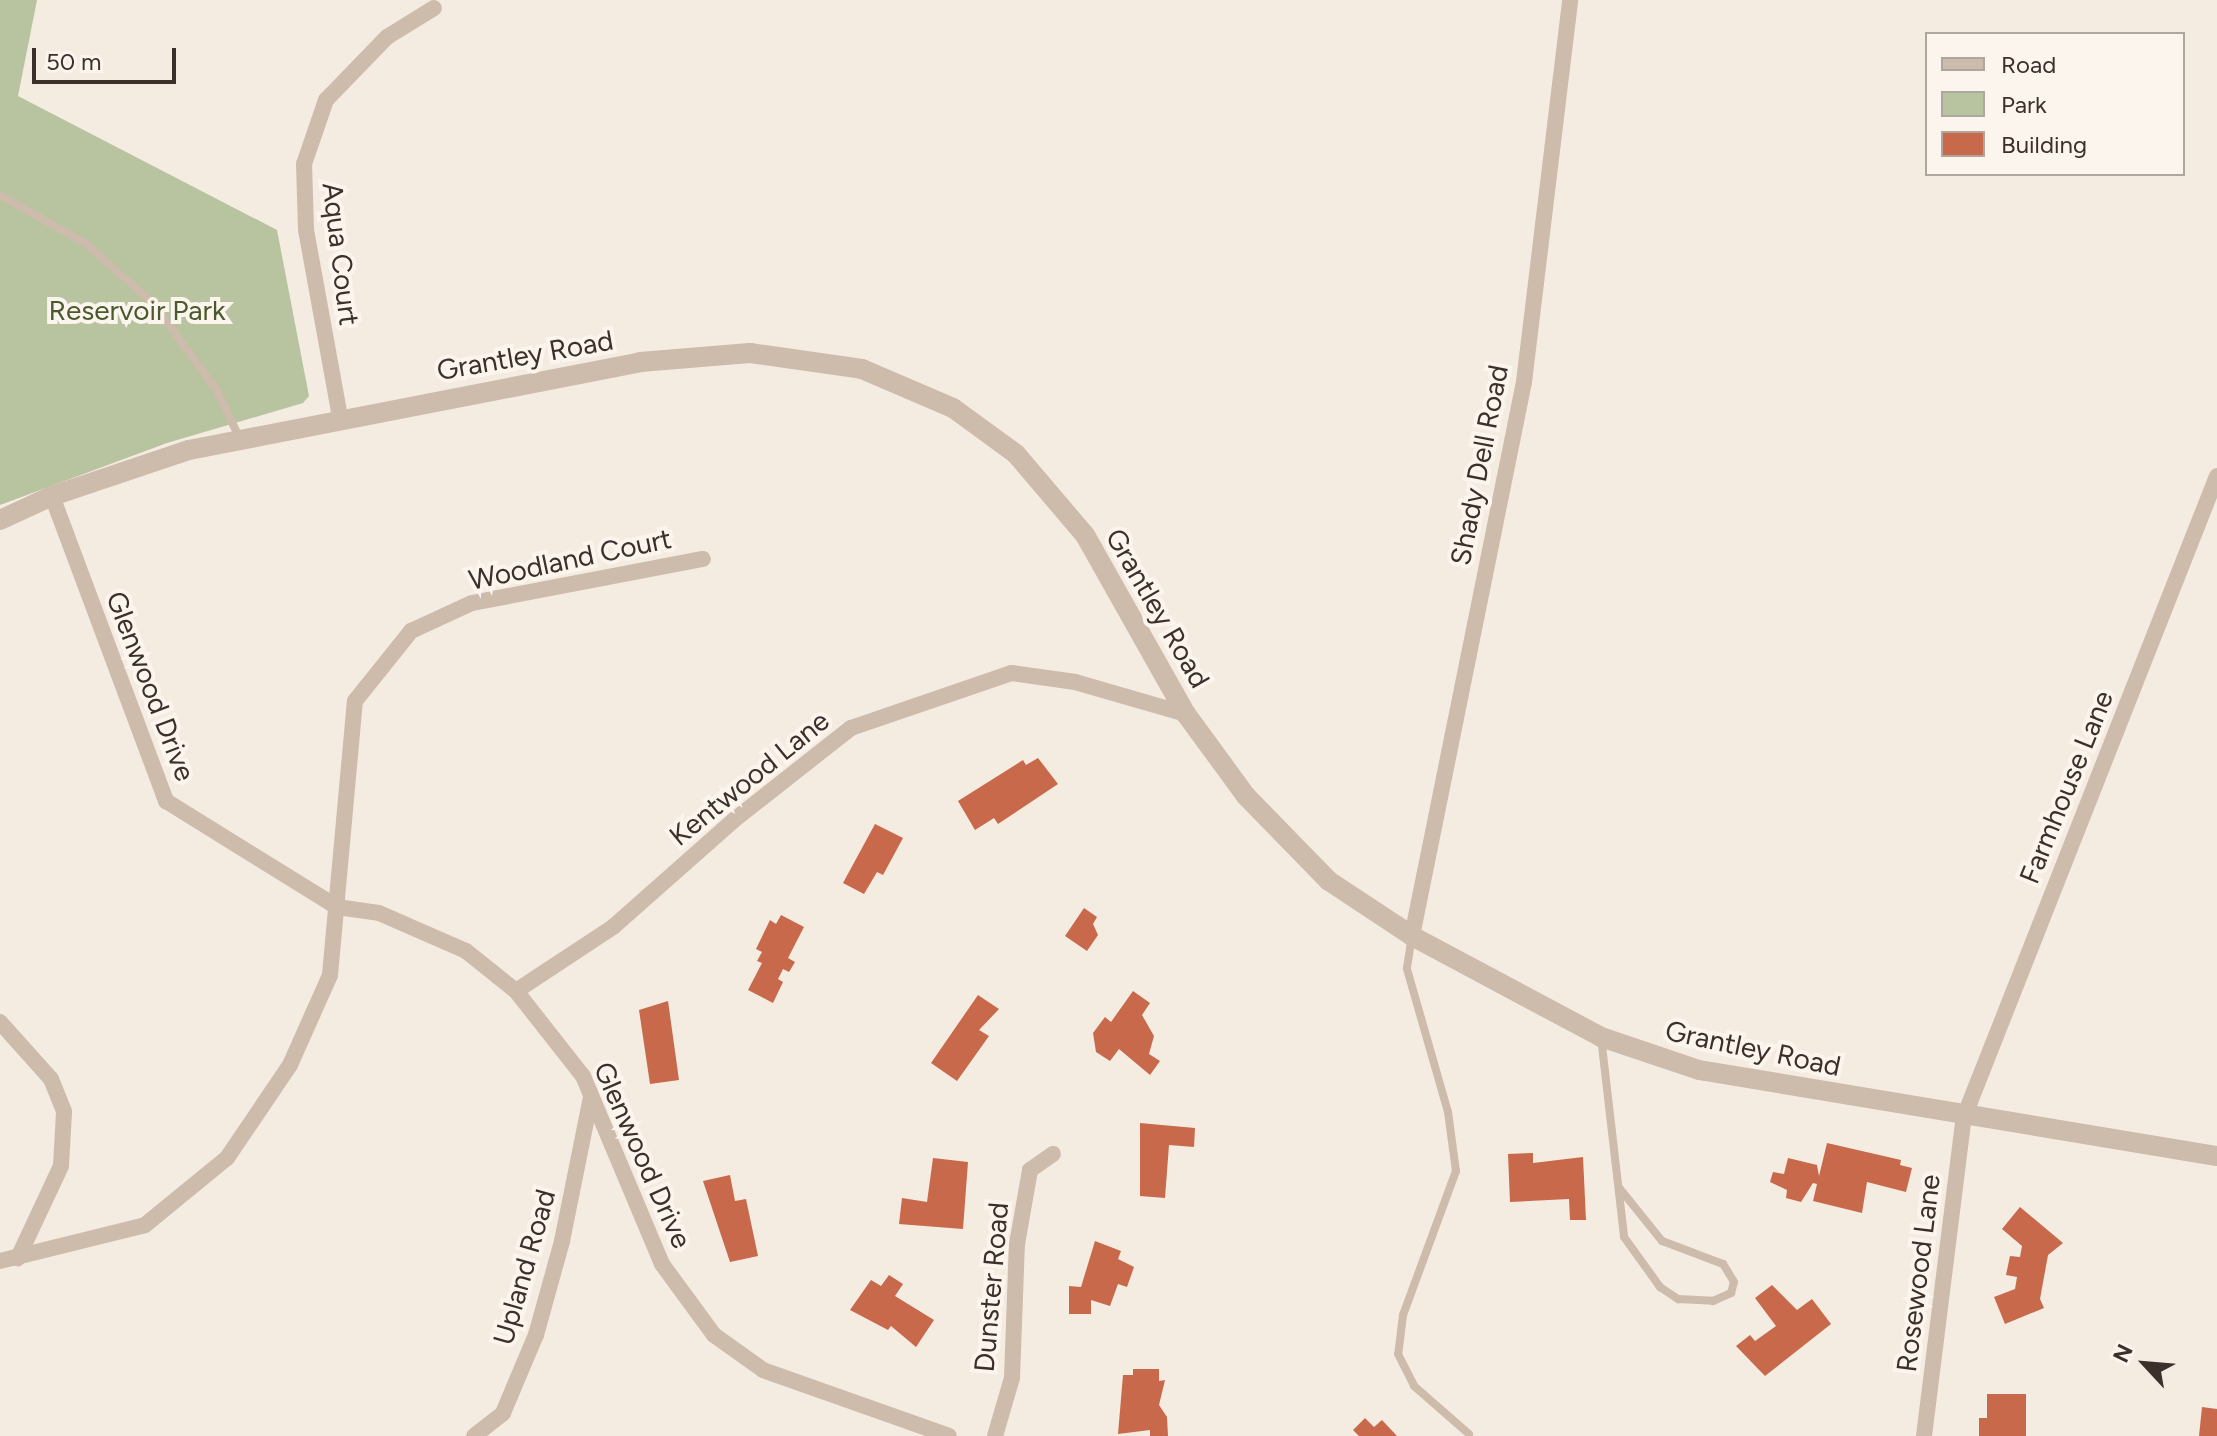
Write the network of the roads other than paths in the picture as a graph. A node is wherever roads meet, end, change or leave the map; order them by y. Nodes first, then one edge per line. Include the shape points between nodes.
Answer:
1 (1570, 0) edge
2 (434, 8) dead end
3 (0, 195) edge
4 (340, 417) junction
5 (240, 439) junction
6 (2217, 476) edge
7 (52, 496) junction
8 (0, 520) edge
9 (703, 559) dead end
10 (1186, 714) junction
11 (337, 907) junction
12 (1412, 936) junction
13 (516, 991) junction
14 (0, 1022) edge
15 (1601, 1037) junction
16 (592, 1096) junction
17 (1964, 1117) junction
18 (1053, 1154) dead end
19 (2217, 1156) edge
20 (1620, 1189) junction
21 (18, 1258) junction
22 (0, 1261) edge
23 (1469, 1434) edge
24 (474, 1436) edge
25 (949, 1436) edge
26 (995, 1436) edge
27 (1924, 1436) edge

1 - 12 street, Shady Dell Road via 1524,382
2 - 4 street, Aqua Court via 387,37 326,100 304,164 306,230
3 - 5 lane via 85,243 153,303 208,376
4 - 5 street, Grantley Road
4 - 10 street, Grantley Road via 701,354 817,359 862,369 953,408 1016,454 1085,535
5 - 7 street, Grantley Road via 189,450
6 - 17 street, Farmhouse Lane
7 - 8 street, Grantley Road
7 - 11 street, Glenwood Drive via 166,801
9 - 11 street, Woodland Court via 472,603 411,631 355,701
10 - 12 street, Grantley Road via 1281,837 1329,881
10 - 13 street, Kentwood Lane via 1075,682 1012,673 851,728 734,820 613,927
11 - 13 street, Glenwood Drive via 379,913 466,951
11 - 21 street, Woodland Court via 325,988 290,1065 227,1158 145,1225
12 - 15 street, Grantley Road
12 - 23 lane via 1407,969 1448,1112 1456,1171 1403,1315 1398,1354 1414,1386
13 - 16 street, Glenwood Drive via 583,1076
14 - 21 street via 51,1079 64,1112 61,1166
15 - 17 street, Grantley Road via 1713,1073
15 - 20 lane
16 - 24 street, Upland Road via 536,1335 503,1413
16 - 25 street, Glenwood Drive via 662,1264 714,1335 763,1370
17 - 19 street, Grantley Road
17 - 27 street, Rosewood Lane
18 - 26 street, Dunster Road via 1030,1170 1017,1244 1012,1378
20 - 20 lane via 1624,1237 1660,1287 1678,1299 1713,1301 1731,1293 1734,1282 1723,1264 1662,1241
21 - 22 street, Woodland Court

